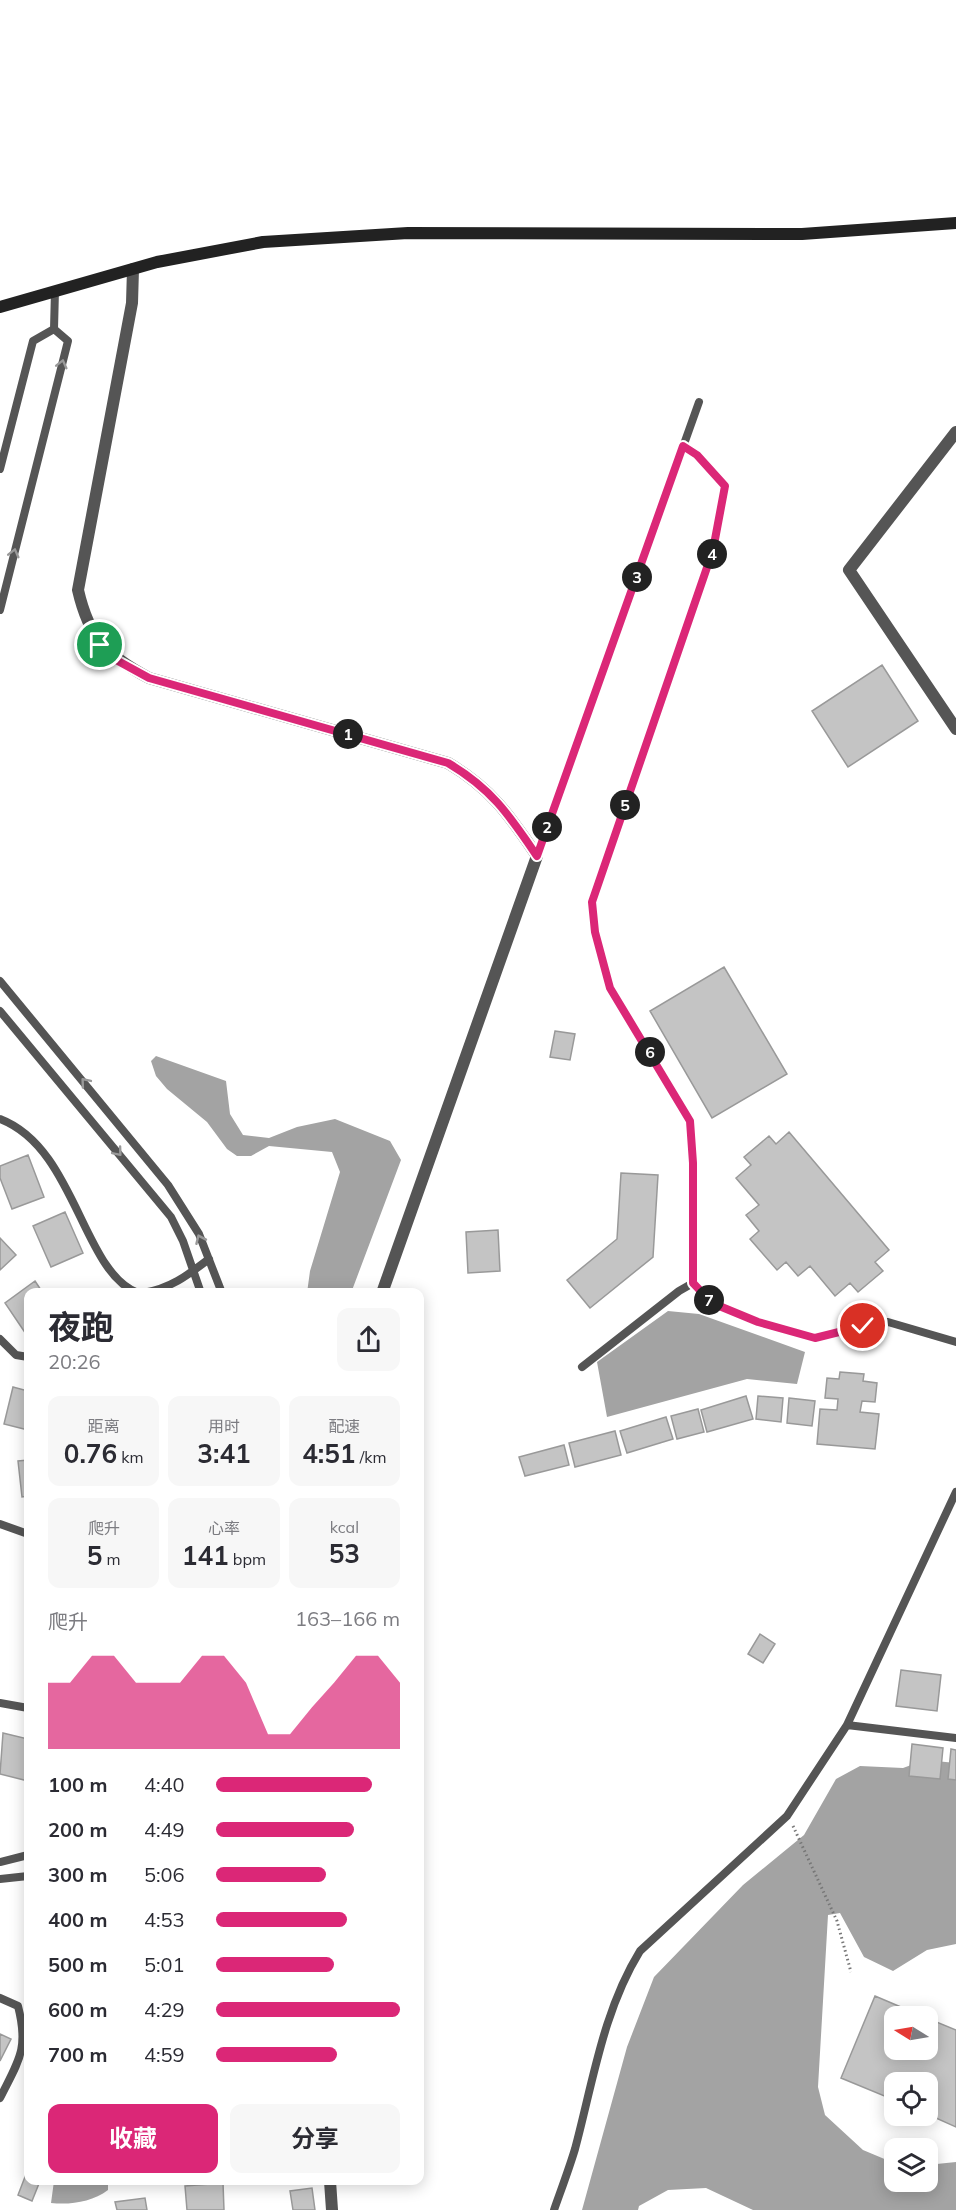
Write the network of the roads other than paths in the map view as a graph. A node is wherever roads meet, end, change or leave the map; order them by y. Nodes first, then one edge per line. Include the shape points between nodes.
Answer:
1 (956, 223) edge
2 (133, 269) junction
3 (55, 290) junction
4 (0, 307) edge
5 (54, 329) junction
6 (699, 402) dead end
7 (956, 432) edge
8 (683, 446) junction
9 (0, 469) edge
10 (0, 610) edge
11 (956, 729) edge
12 (537, 856) junction
13 (0, 981) edge
14 (0, 1011) edge
15 (0, 1119) edge
16 (209, 1259) junction
17 (194, 1271) junction
18 (693, 1283) junction
19 (123, 1288) edge
20 (164, 1288) edge
21 (199, 1288) edge
22 (220, 1288) edge
23 (384, 1288) edge
24 (0, 1339) edge
25 (956, 1342) edge
26 (24, 1356) edge
27 (582, 1366) dead end
28 (956, 1492) edge
29 (0, 1524) edge
30 (24, 1533) edge
31 (0, 1703) edge
32 (24, 1707) edge
33 (847, 1725) junction
34 (956, 1738) edge
35 (24, 1856) edge
36 (0, 1862) edge
37 (24, 1876) edge
38 (0, 1879) edge
39 (0, 1998) edge
40 (0, 2098) edge
41 (330, 2185) edge
42 (332, 2210) edge
43 (554, 2210) edge

1 - 2 main road via 802,234 397,234 263,242
2 - 3 main road
2 - 12 street via 132,303 78,590 83,612 100,645 118,661 149,678 448,763 475,779 503,807
3 - 4 main road
3 - 5 lane
5 - 9 lane via 33,341
10 -> 5 lane via 68,341
6 - 8 lane
7 - 11 street via 849,570
8 - 12 lane
8 - 18 lane via 697,455 725,486 713,550 592,902 595,932 610,988 690,1121
12 - 23 street
16 -> 13 lane via 188,1213 168,1185
14 -> 17 lane via 171,1217
15 - 19 lane via 37,1144 59,1174 108,1268
16 - 17 lane
16 - 22 lane
17 - 20 lane
17 - 21 lane
18 - 25 lane via 712,1303 758,1322 815,1338 888,1322
18 - 27 lane
24 - 26 lane via 16,1355
28 - 33 lane
29 - 30 lane
31 - 32 lane
33 - 34 lane
33 - 43 lane via 787,1816 640,1952 626,1973 594,2067 574,2150
35 - 36 lane
37 - 38 lane
39 - 40 lane via 18,2006 23,2028 22,2054
41 - 42 street

